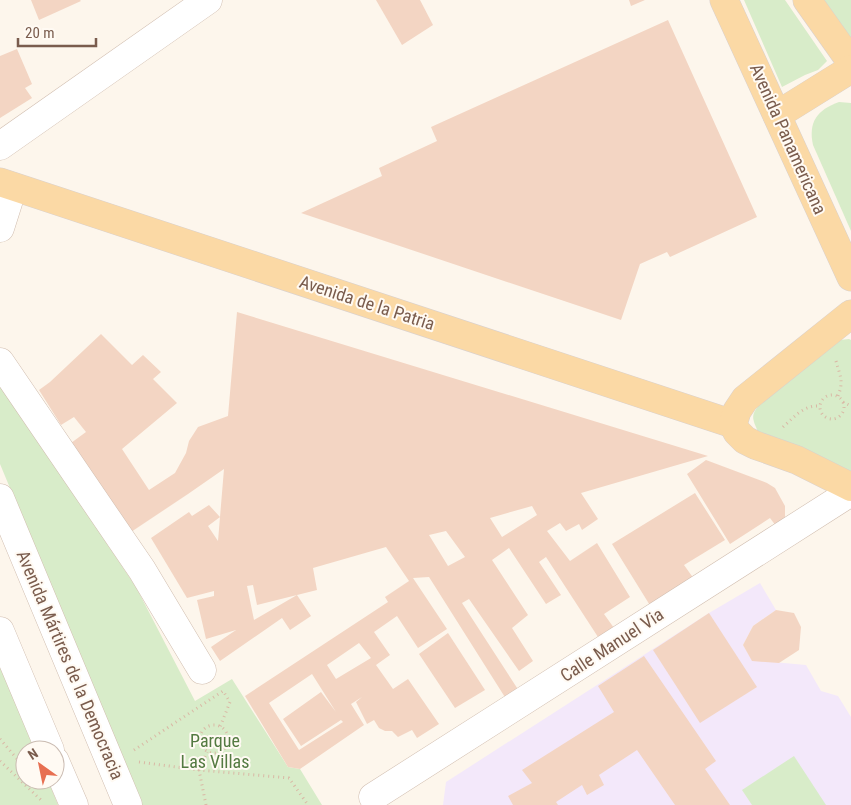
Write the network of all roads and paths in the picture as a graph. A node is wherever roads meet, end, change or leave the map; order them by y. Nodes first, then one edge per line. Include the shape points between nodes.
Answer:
1 (208, 0) edge
2 (724, 0) edge
3 (807, 0) edge
4 (851, 62) edge
5 (851, 69) edge
6 (777, 115) junction
7 (0, 146) edge
8 (6, 185) edge
9 (0, 228) edge
10 (851, 277) edge
11 (851, 314) edge
12 (834, 356) dead end
13 (0, 362) edge
14 (838, 396) junction
15 (843, 402) junction
16 (819, 406) junction
17 (851, 406) edge
18 (733, 424) junction
19 (779, 430) dead end
20 (851, 487) edge
21 (851, 492) edge
22 (0, 498) edge
23 (0, 631) edge
24 (202, 670) dead end
25 (220, 727) junction
26 (0, 739) edge
27 (46, 740) edge
28 (207, 752) junction
29 (15, 756) edge
30 (114, 759) junction
31 (0, 761) edge
32 (198, 770) junction
33 (65, 784) edge
34 (373, 797) dead end
35 (46, 805) edge
36 (74, 805) edge
37 (128, 805) edge
38 (206, 805) edge
39 (308, 805) edge

1 - 7 street
2 - 6 main road, Avenida Panamericana
3 - 4 main road
5 - 6 main road
6 - 10 main road, Avenida Panamericana
8 - 9 street
8 - 18 main road, Avenida de la Patria
11 - 18 main road via 745,399
12 - 14 path via 841,379
13 - 24 street via 142,570
14 - 15 path
14 - 16 path via 825,396
15 - 16 path via 842,414 835,419 824,416
15 - 17 path
16 - 19 path via 806,407
18 - 20 main road, Avenida de la Patria via 745,440 797,460
21 - 34 street, Calle Manuel Via
22 - 30 street, Avenida Mártires de la Democracia
23 - 27 street
25 - 28 path via 208,726 203,730 199,742
25 - 28 path via 228,736 225,749 213,754
25 - 30 path via 230,702 223,692
26 - 29 path
28 - 32 path
30 - 32 path
30 - 37 street, Avenida Mártires de la Democracia
31 - 35 path
32 - 38 path
32 - 39 path via 289,778
33 - 36 street

